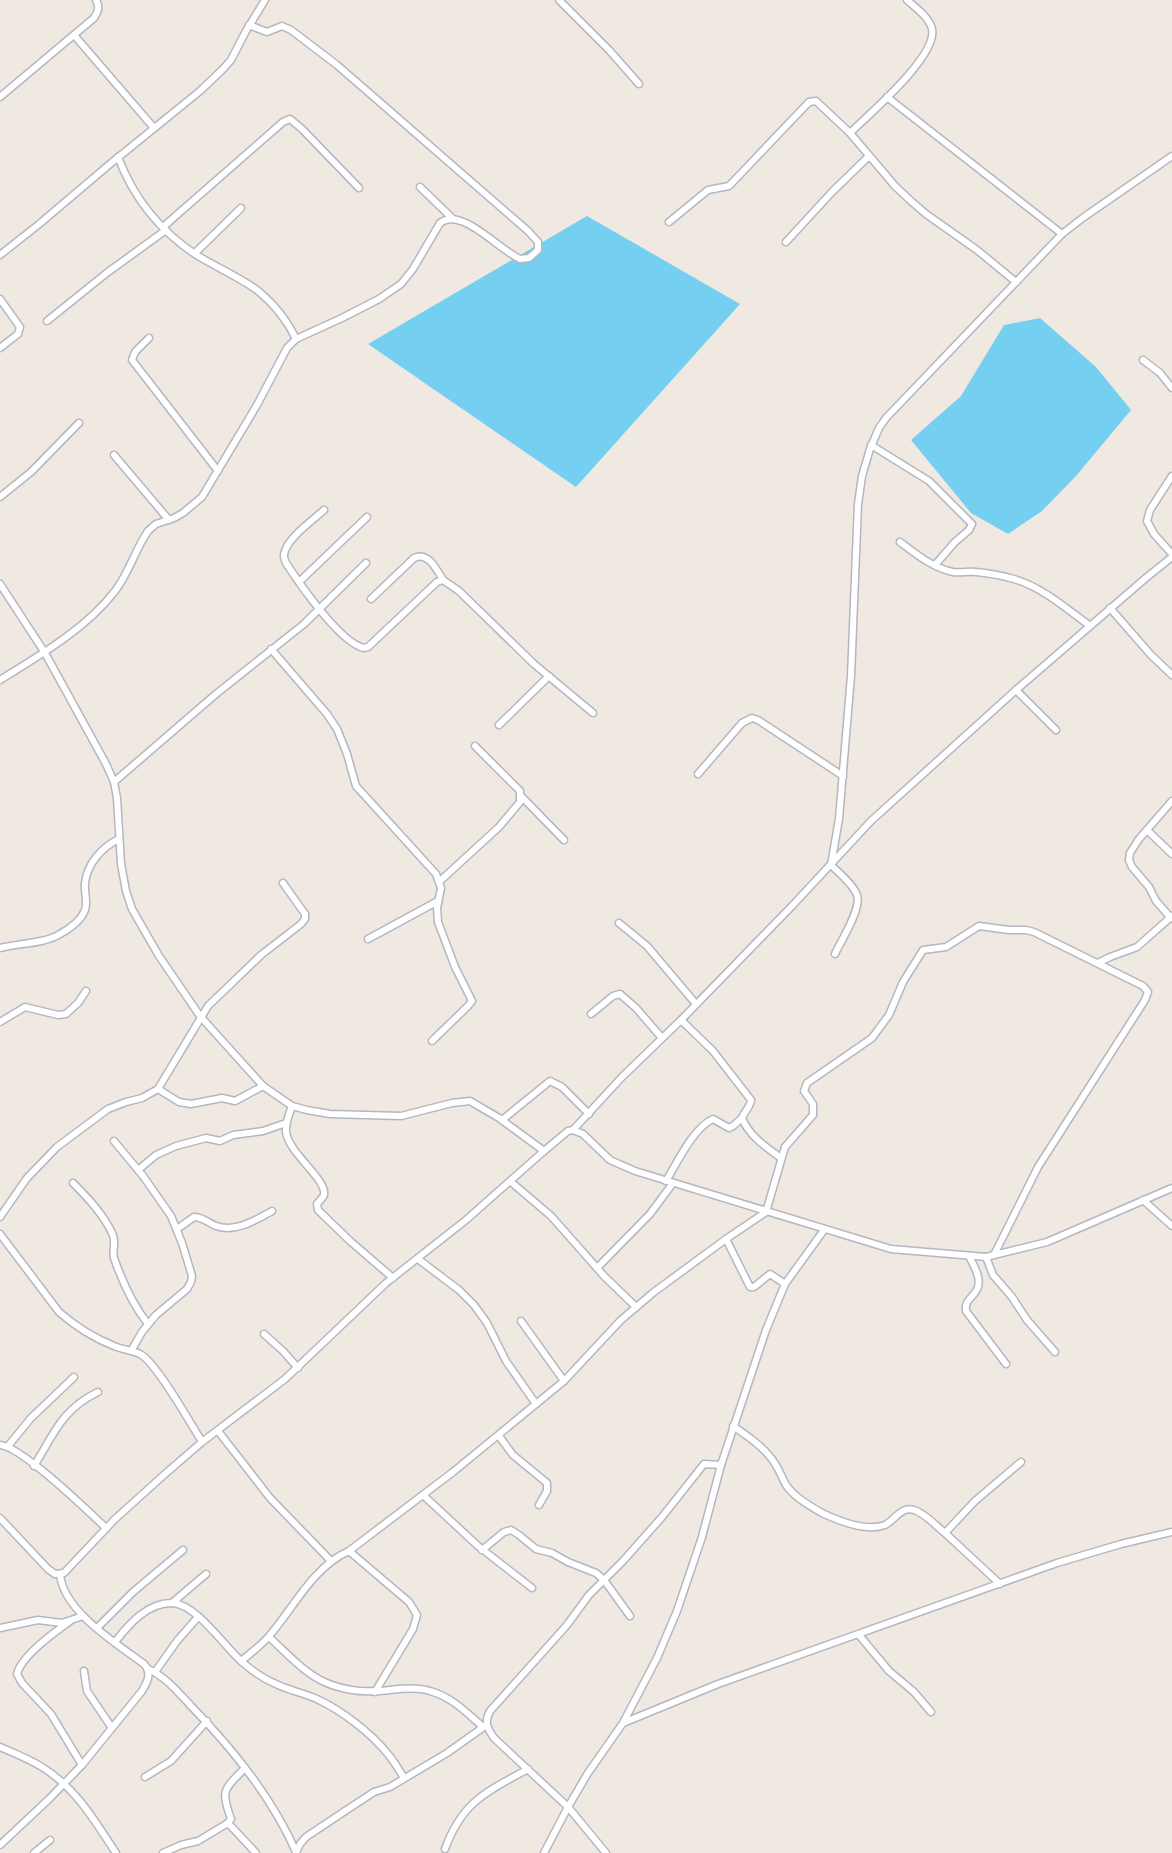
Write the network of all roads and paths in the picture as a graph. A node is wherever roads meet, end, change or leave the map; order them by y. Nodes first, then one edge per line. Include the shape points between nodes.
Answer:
1 (96, 0) edge
2 (265, 0) edge
3 (559, 0) edge
4 (907, 0) edge
5 (249, 25) junction
6 (74, 35) junction
7 (639, 84) dead end
8 (0, 97) edge
9 (887, 97) junction
10 (154, 128) junction
11 (850, 133) junction
12 (869, 156) junction
13 (1172, 156) edge
14 (118, 157) junction
15 (420, 187) dead end
16 (359, 188) dead end
17 (240, 208) dead end
18 (452, 218) junction
19 (669, 222) dead end
20 (165, 229) junction
21 (1062, 234) junction
22 (786, 242) dead end
23 (195, 254) junction
24 (0, 255) edge
25 (1016, 282) junction
26 (0, 299) edge
27 (47, 321) dead end
28 (150, 338) dead end
29 (298, 338) junction
30 (0, 348) edge
31 (1143, 360) dead end
32 (1172, 388) edge
33 (79, 423) dead end
34 (872, 445) junction
35 (114, 456) dead end
36 (218, 471) junction
37 (1172, 476) edge
38 (0, 497) edge
39 (324, 510) dead end
40 (367, 517) dead end
41 (169, 520) junction
42 (900, 542) dead end
43 (1172, 556) edge
44 (366, 563) dead end
45 (935, 565) junction
46 (443, 580) junction
47 (299, 582) junction
48 (0, 584) edge
49 (371, 599) dead end
50 (1110, 608) junction
51 (319, 610) junction
52 (1090, 626) junction
53 (271, 649) junction
54 (45, 653) junction
55 (1172, 674) edge
56 (548, 676) junction
57 (0, 680) edge
58 (1016, 690) junction
59 (594, 713) dead end
60 (499, 726) dead end
61 (1056, 730) dead end
62 (475, 746) dead end
63 (698, 774) dead end
64 (843, 776) junction
65 (114, 782) junction
66 (521, 796) junction
67 (1172, 802) edge
68 (1147, 830) junction
69 (119, 839) junction
70 (564, 840) dead end
71 (1172, 854) edge
72 (832, 865) junction
73 (440, 881) junction
74 (283, 883) dead end
75 (438, 901) junction
76 (1171, 917) edge
77 (619, 923) dead end
78 (368, 939) dead end
79 (0, 948) edge
80 (835, 954) dead end
81 (1098, 963) junction
82 (86, 991) dead end
83 (696, 1004) junction
84 (591, 1014) dead end
85 (200, 1016) junction
86 (681, 1020) junction
87 (0, 1022) edge
88 (662, 1038) junction
89 (432, 1041) dead end
90 (263, 1086) junction
91 (158, 1089) junction
92 (292, 1106) junction
93 (588, 1114) junction
94 (742, 1118) junction
95 (502, 1120) junction
96 (286, 1123) junction
97 (573, 1130) junction
98 (114, 1141) dead end
99 (544, 1151) junction
100 (781, 1158) junction
101 (138, 1170) junction
102 (666, 1180) junction
103 (511, 1182) junction
104 (73, 1183) dead end
105 (673, 1183) junction
106 (1172, 1188) edge
107 (1143, 1200) junction
108 (272, 1211) dead end
109 (766, 1212) junction
110 (0, 1216) edge
111 (1172, 1226) edge
112 (177, 1229) junction
113 (824, 1230) junction
114 (0, 1234) edge
115 (726, 1239) junction
116 (994, 1255) junction
117 (969, 1256) junction
118 (986, 1257) junction
119 (418, 1258) junction
120 (597, 1268) junction
121 (393, 1278) junction
122 (785, 1284) junction
123 (636, 1307) junction
124 (522, 1321) dead end
125 (148, 1324) junction
126 (264, 1334) dead end
127 (131, 1351) junction
128 (1055, 1352) dead end
129 (1006, 1364) dead end
130 (298, 1368) junction
131 (74, 1377) dead end
132 (564, 1382) junction
133 (98, 1392) dead end
134 (536, 1404) junction
135 (734, 1426) junction
136 (218, 1431) junction
137 (498, 1436) junction
138 (202, 1442) junction
139 (0, 1445) edge
140 (8, 1446) junction
141 (1021, 1462) dead end
142 (721, 1465) junction
143 (34, 1466) junction
144 (423, 1495) junction
145 (539, 1505) dead end
146 (0, 1518) edge
147 (106, 1528) junction
148 (1172, 1532) edge
149 (945, 1533) junction
150 (183, 1550) dead end
151 (482, 1550) junction
152 (349, 1551) junction
153 (331, 1561) junction
154 (60, 1574) junction
155 (206, 1574) dead end
156 (604, 1580) junction
157 (1000, 1584) junction
158 (532, 1588) dead end
159 (172, 1603) junction
160 (83, 1616) junction
161 (630, 1616) dead end
162 (198, 1617) junction
163 (70, 1621) junction
164 (0, 1628) edge
165 (97, 1628) junction
166 (859, 1635) junction
167 (269, 1637) junction
168 (116, 1642) junction
169 (241, 1661) junction
170 (148, 1669) junction
171 (84, 1671) dead end
172 (155, 1672) junction
173 (375, 1692) junction
174 (931, 1712) dead end
175 (207, 1721) junction
176 (623, 1723) junction
177 (485, 1726) junction
178 (112, 1728) junction
179 (0, 1747) edge
180 (82, 1765) junction
181 (245, 1768) junction
182 (528, 1769) junction
183 (145, 1777) dead end
184 (404, 1778) junction
185 (64, 1783) junction
186 (568, 1807) junction
187 (228, 1823) junction
188 (50, 1840) dead end
189 (0, 1845) edge
190 (445, 1849) dead end
191 (296, 1852) edge
192 (35, 1853) edge
193 (116, 1853) edge
194 (163, 1853) edge
195 (256, 1853) edge
196 (544, 1853) edge
197 (606, 1853) edge

1 - 6 street via 98,12
2 - 5 street
3 - 7 street
4 - 9 street via 928,22 932,36 916,67
5 - 10 street via 223,70
5 - 18 street via 267,32 282,26 305,40 528,231 538,242 538,250 529,258 520,259 471,226
6 - 8 street
6 - 10 street
9 - 11 street
9 - 21 street
10 - 14 street
11 - 12 street
11 - 19 street via 819,103 809,102 729,186 708,190
12 - 22 street
12 - 25 street via 919,208
13 - 21 street
14 - 20 street via 125,177 143,207
14 - 24 street
15 - 18 street
16 - 20 street via 293,120 287,120
17 - 23 street
18 - 29 street via 445,218 440,223 401,284 379,299
20 - 23 street
20 - 27 street
21 - 25 street
23 - 29 street via 258,290
25 - 34 street via 886,418
26 - 30 street via 20,327 18,334
28 - 36 street via 135,352 132,360
29 - 36 street via 281,357
31 - 32 street
33 - 38 street via 31,472
34 - 45 street via 929,481 972,524
34 - 64 street via 862,476 857,518 852,659
35 - 41 street
36 - 41 street via 202,498
37 - 43 street via 1150,510 1147,521
39 - 47 street via 285,550 286,563
40 - 47 street
41 - 54 street via 148,531 116,590 104,604
42 - 45 street
43 - 50 street
44 - 51 street
45 - 52 street via 955,572 978,572 1026,584
46 - 49 street via 432,564 420,556
46 - 51 street via 364,648 355,644
46 - 56 street via 460,591
47 - 51 street
48 - 54 street
50 - 52 street
50 - 55 street
51 - 53 street
52 - 58 street
53 - 65 street
53 - 73 street via 337,729 356,786
54 - 57 street
54 - 65 street
56 - 59 street
56 - 60 street
58 - 61 street
58 - 72 street via 871,821
62 - 66 street via 517,787
63 - 64 street via 742,723 752,718
64 - 72 street
65 - 69 street
66 - 70 street
66 - 73 street via 517,807 498,827
67 - 68 street
68 - 71 street
68 - 76 street via 1133,848 1130,860 1156,901
69 - 79 street via 102,850 87,873 85,910 75,924 53,938
69 - 85 street via 126,891 132,909 154,949
72 - 80 street via 855,890 858,901
72 - 83 street
73 - 75 street
74 - 85 street via 301,906 305,919 232,981
75 - 78 street
75 - 89 street via 438,922 472,1001
76 - 81 street via 1137,948
77 - 83 street via 647,946
81 - 100 street via 1034,932 985,926 974,928 946,947 923,950 903,982 889,1015 872,1038 805,1086 804,1091 814,1104 813,1115 790,1141
81 - 116 street via 1143,986 1148,995 1038,1167
82 - 87 street via 66,1014 26,1008
83 - 86 street
84 - 88 street via 620,994
85 - 90 street
85 - 91 street
86 - 88 street
86 - 94 street via 713,1051 751,1100
88 - 93 street
90 - 91 street via 235,1101 222,1098 192,1104 178,1102
90 - 92 street
91 - 110 street via 108,1109 57,1148 27,1178
92 - 95 street via 330,1114 396,1116 466,1101
92 - 96 street
93 - 95 street via 562,1087 550,1081
93 - 97 street
94 - 100 street via 754,1136
94 - 102 street via 729,1128 713,1119 706,1124 690,1142
95 - 99 street
96 - 101 street via 263,1131 233,1134 220,1141 206,1138 176,1146 156,1154
96 - 121 street via 292,1149 315,1174 323,1189 318,1210
97 - 99 street
97 - 102 street via 583,1134 610,1160
98 - 101 street
99 - 103 street
100 - 109 street
101 - 112 street
102 - 105 street
103 - 119 street
103 - 120 street via 552,1216
104 - 125 street via 111,1232 114,1256 136,1306
105 - 109 street
105 - 120 street via 650,1214
106 - 107 street
107 - 111 street
107 - 116 street via 1047,1242
108 - 112 street via 232,1228 217,1227 194,1217
109 - 113 street
109 - 115 street
112 - 125 street via 190,1267 191,1282
113 - 117 street via 891,1249
113 - 122 street
114 - 127 street via 58,1312 96,1338
115 - 122 street via 750,1287 770,1274
115 - 123 street
116 - 118 street
117 - 118 street
117 - 129 street via 979,1282 966,1303 966,1311
118 - 128 street via 993,1275
119 - 121 street
119 - 134 street via 474,1304 502,1354
120 - 123 street
121 - 130 street
122 - 135 street
123 - 132 street
124 - 132 street
125 - 127 street
126 - 130 street
127 - 138 street via 147,1359
130 - 136 street
131 - 140 street via 31,1418
132 - 134 street
133 - 143 street via 66,1415
134 - 137 street
135 - 142 street
135 - 149 street via 771,1457 787,1487 822,1513 849,1523 879,1527 905,1510 914,1510
136 - 138 street
136 - 153 street via 270,1498
137 - 144 street
137 - 145 street via 513,1455 547,1483 547,1491
138 - 147 street
139 - 140 street
140 - 143 street
141 - 149 street via 975,1501
142 - 156 street via 704,1464 662,1517
142 - 176 street via 702,1537 677,1611
143 - 147 street
144 - 151 street
144 - 152 street
146 - 154 street via 48,1569
147 - 154 street via 70,1568
148 - 157 street via 1057,1563
149 - 157 street
150 - 165 street
151 - 156 street via 511,1530 536,1549 546,1550 592,1570
151 - 158 street
152 - 153 street
152 - 173 street via 409,1602 417,1615 413,1629
153 - 167 street
154 - 160 street via 64,1591
155 - 159 street
156 - 161 street
156 - 177 street via 490,1711
157 - 166 street
159 - 162 street
159 - 168 street via 147,1610
160 - 163 street
160 - 165 street
162 - 169 street
162 - 172 street
163 - 164 street via 38,1620
163 - 180 street via 35,1650 17,1674 22,1684 51,1714
165 - 168 street
166 - 174 street via 889,1671
166 - 176 street via 718,1684
167 - 169 street
167 - 173 street via 320,1680 350,1690
168 - 170 street
169 - 184 street via 264,1678 334,1708 388,1753
170 - 172 street
170 - 178 street via 147,1682
171 - 178 street via 87,1691
172 - 175 street
173 - 177 street via 430,1691 453,1701
175 - 181 street
175 - 183 street via 171,1761
176 - 186 street
177 - 182 street
177 - 184 street via 459,1746
178 - 180 street
179 - 185 street via 40,1766
180 - 185 street
181 - 187 street via 225,1792 224,1800 231,1819
181 - 191 street via 286,1829
182 - 186 street
182 - 190 street via 484,1793 470,1806 458,1820
184 - 191 street via 374,1792 306,1837
185 - 189 street
185 - 193 street via 88,1809
186 - 196 street
186 - 197 street
187 - 194 street via 198,1841
187 - 195 street
188 - 192 street

